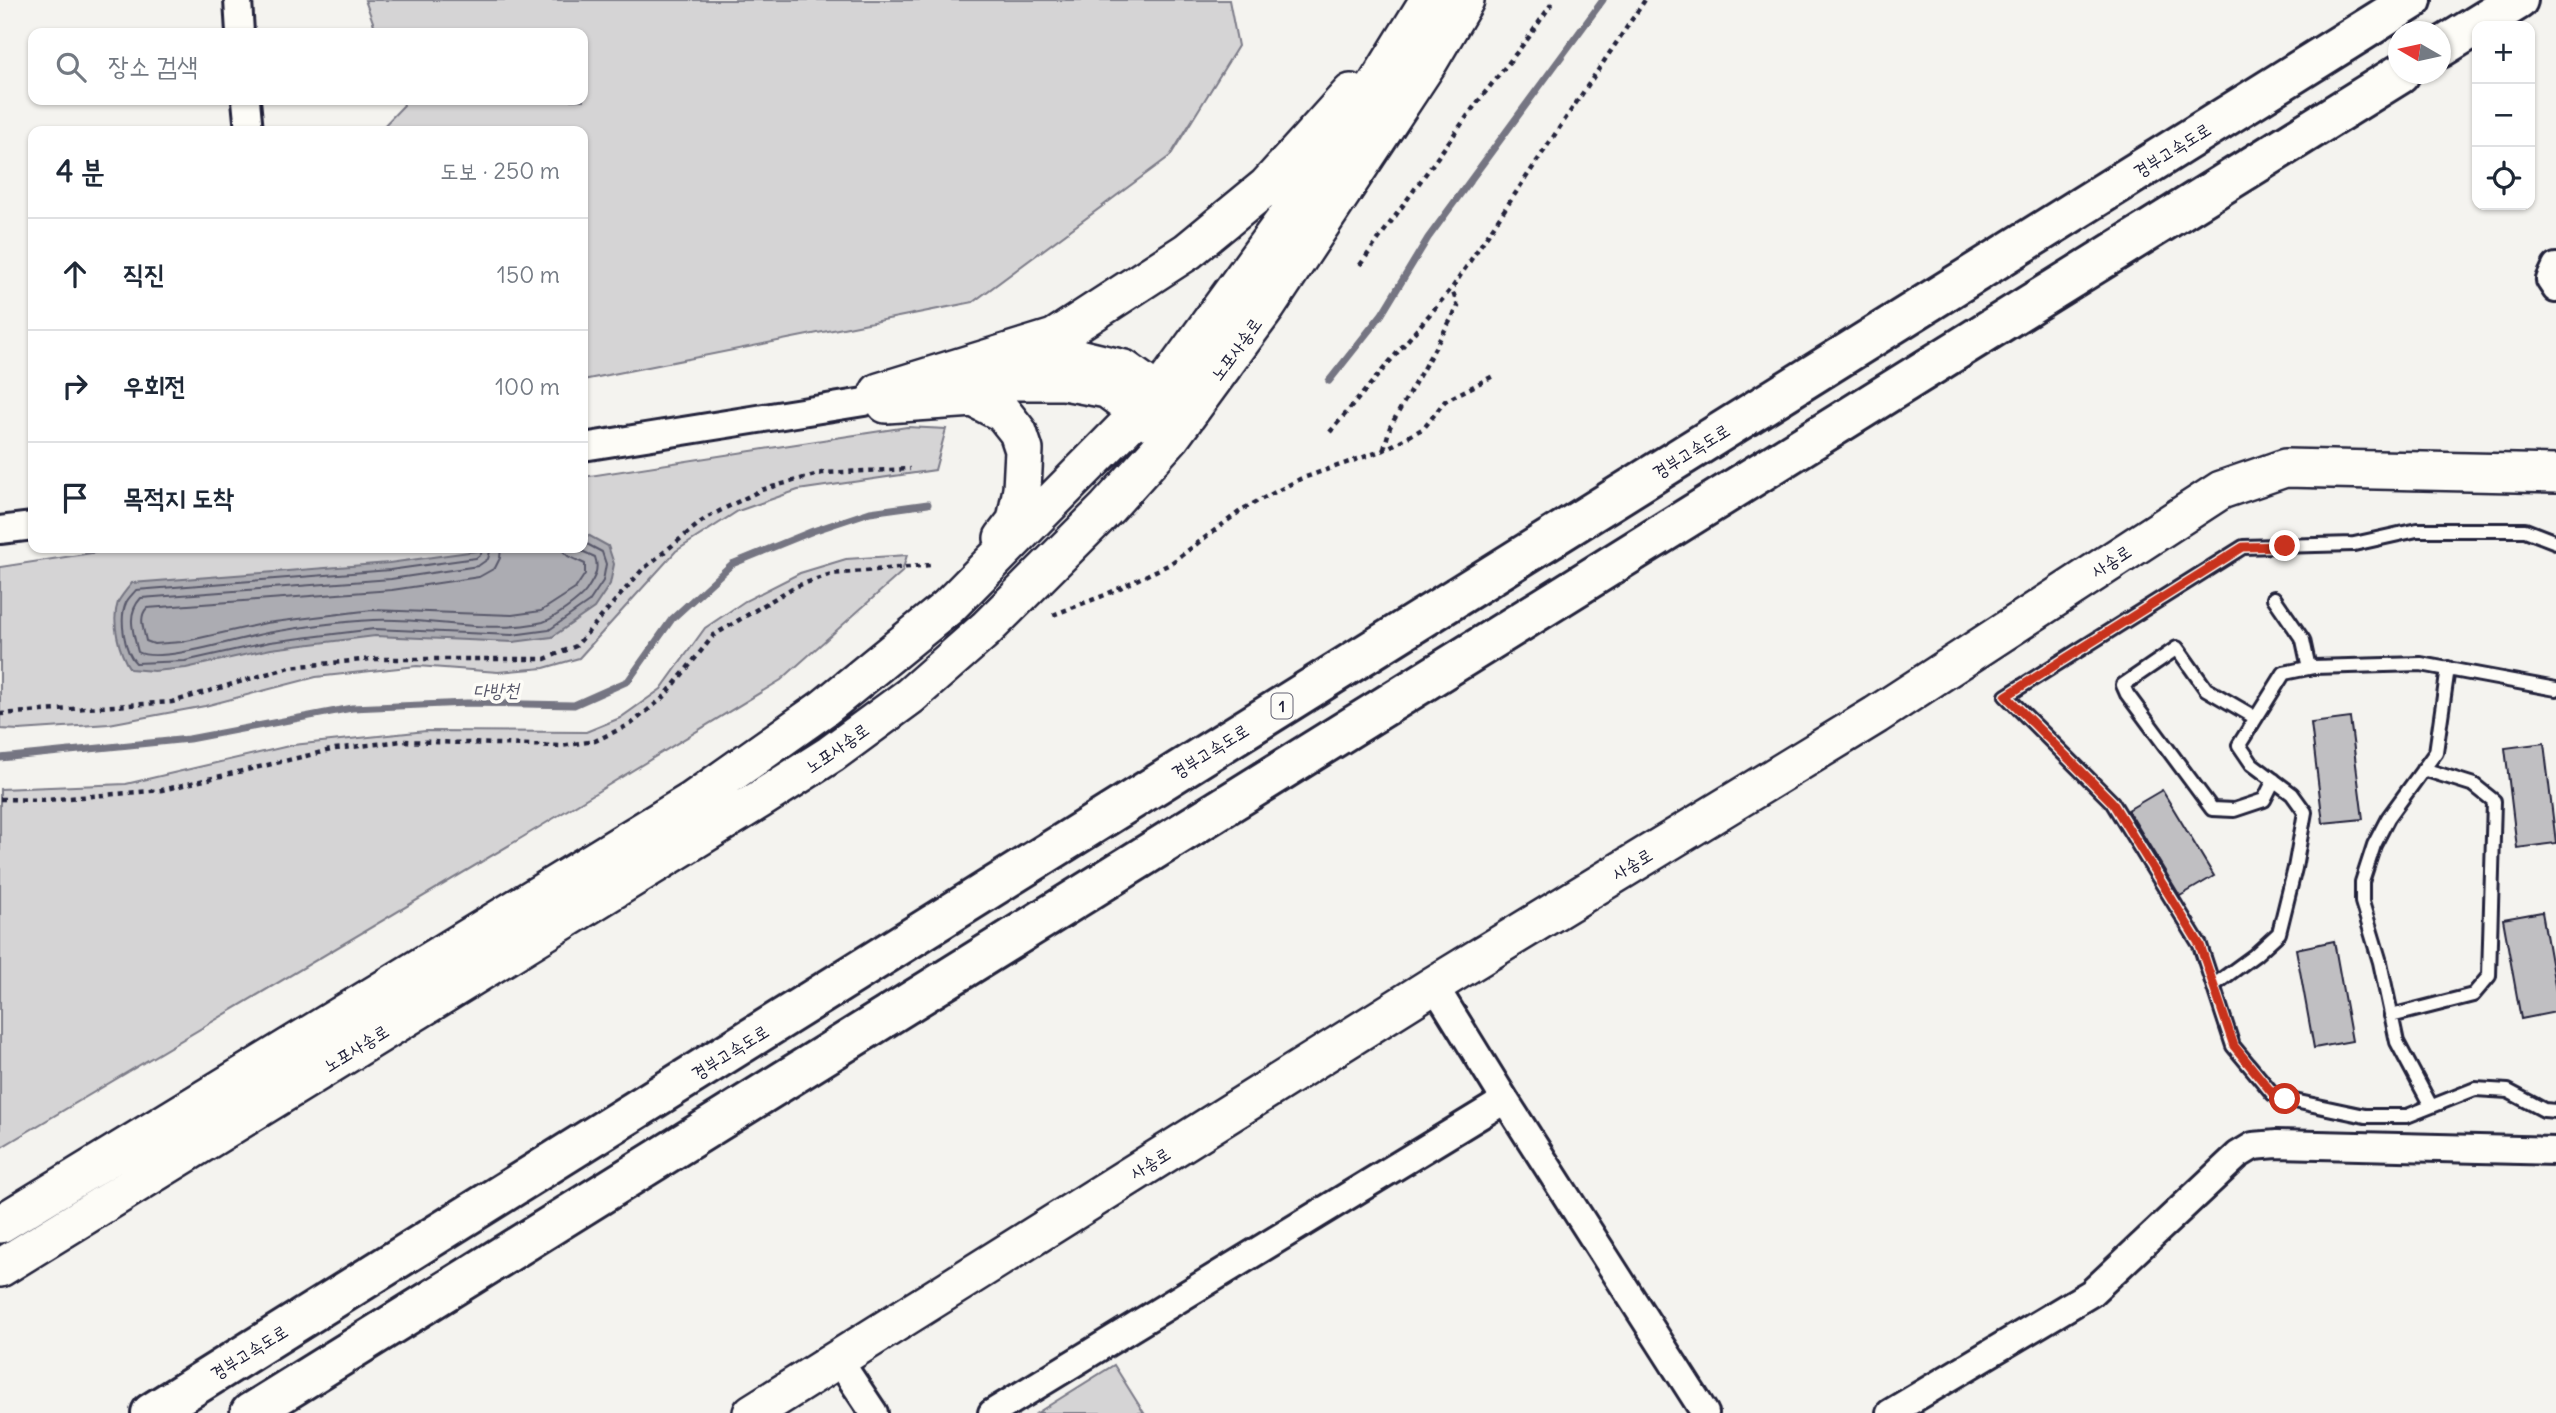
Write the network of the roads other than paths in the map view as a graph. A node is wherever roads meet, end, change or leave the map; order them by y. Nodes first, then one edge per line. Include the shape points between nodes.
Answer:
1 (238, 0) edge
2 (1465, 0) edge
3 (2412, 0) edge
4 (2518, 0) edge
5 (1424, 8) edge
6 (240, 28) edge
7 (2451, 42) edge
8 (2388, 81) edge
9 (246, 105) edge
10 (249, 126) edge
11 (2556, 267) edge
12 (2556, 289) edge
13 (875, 399) junction
14 (1150, 402) junction
15 (1179, 426) junction
16 (588, 446) edge
17 (2556, 474) edge
18 (28, 527) edge
19 (0, 530) edge
20 (2556, 542) edge
21 (963, 591) junction
22 (2274, 598) dead end
23 (2309, 668) junction
24 (2448, 668) junction
25 (2556, 689) edge
26 (2256, 718) junction
27 (2423, 769) junction
28 (2274, 780) junction
29 (1434, 985) junction
30 (2214, 985) junction
31 (2391, 1016) junction
32 (1505, 1100) junction
33 (2431, 1106) junction
34 (2556, 1111) edge
35 (2556, 1151) edge
36 (0, 1224) edge
37 (0, 1268) edge
38 (838, 1359) junction
39 (151, 1413) edge
40 (250, 1413) edge
41 (752, 1413) edge
42 (874, 1413) edge
43 (992, 1413) edge
44 (1705, 1413) edge
45 (1890, 1413) edge

1 - 6 street
2 - 15 main road, 노포사송로 via 1267,306
3 - 39 highway, 경부고속도로 / 1
4 - 7 highway
5 - 13 main road via 1268,186 1188,251 1054,338
5 - 14 main road, 노포사송로 via 1340,144
8 - 40 highway
9 - 10 street
11 - 12 street via 2550,280
13 - 14 main road via 1027,358 1078,358 1124,369
13 - 16 street
13 - 21 main road via 974,398 1003,413 1018,432 1024,450 1016,521
14 - 15 main road
14 - 21 main road, 노포사송로
15 - 37 main road, 노포사송로 via 1107,508 986,629 910,696 831,754
17 - 29 main road, 사송로 via 2285,468 2221,489 1876,715
18 - 19 street
20 - 30 lane via 2525,530 2417,530 2354,544 2243,547 2006,696 2112,802 2200,945
21 - 36 main road, 노포사송로 via 824,708 692,802
22 - 23 lane via 2303,640
23 - 24 lane via 2421,664
23 - 26 lane via 2284,673
24 - 25 lane
24 - 27 lane via 2436,752
26 - 28 lane via 2239,745 2252,764
26 - 28 lane via 2206,689 2177,648 2123,685 2212,809 2234,810 2264,800
27 - 31 lane via 2388,818 2362,882 2362,902
27 - 31 lane via 2474,785 2494,801 2489,976 2473,995
28 - 30 lane via 2305,812 2279,933
29 - 32 street
29 - 38 main road, 사송로
30 - 33 lane via 2234,1046 2273,1094 2365,1116 2407,1116
31 - 33 lane via 2397,1042
32 - 43 street
32 - 44 street
33 - 34 lane via 2475,1089 2508,1091 2544,1110
35 - 45 street via 2253,1146 2091,1293
38 - 41 main road, 사송로
38 - 42 street

